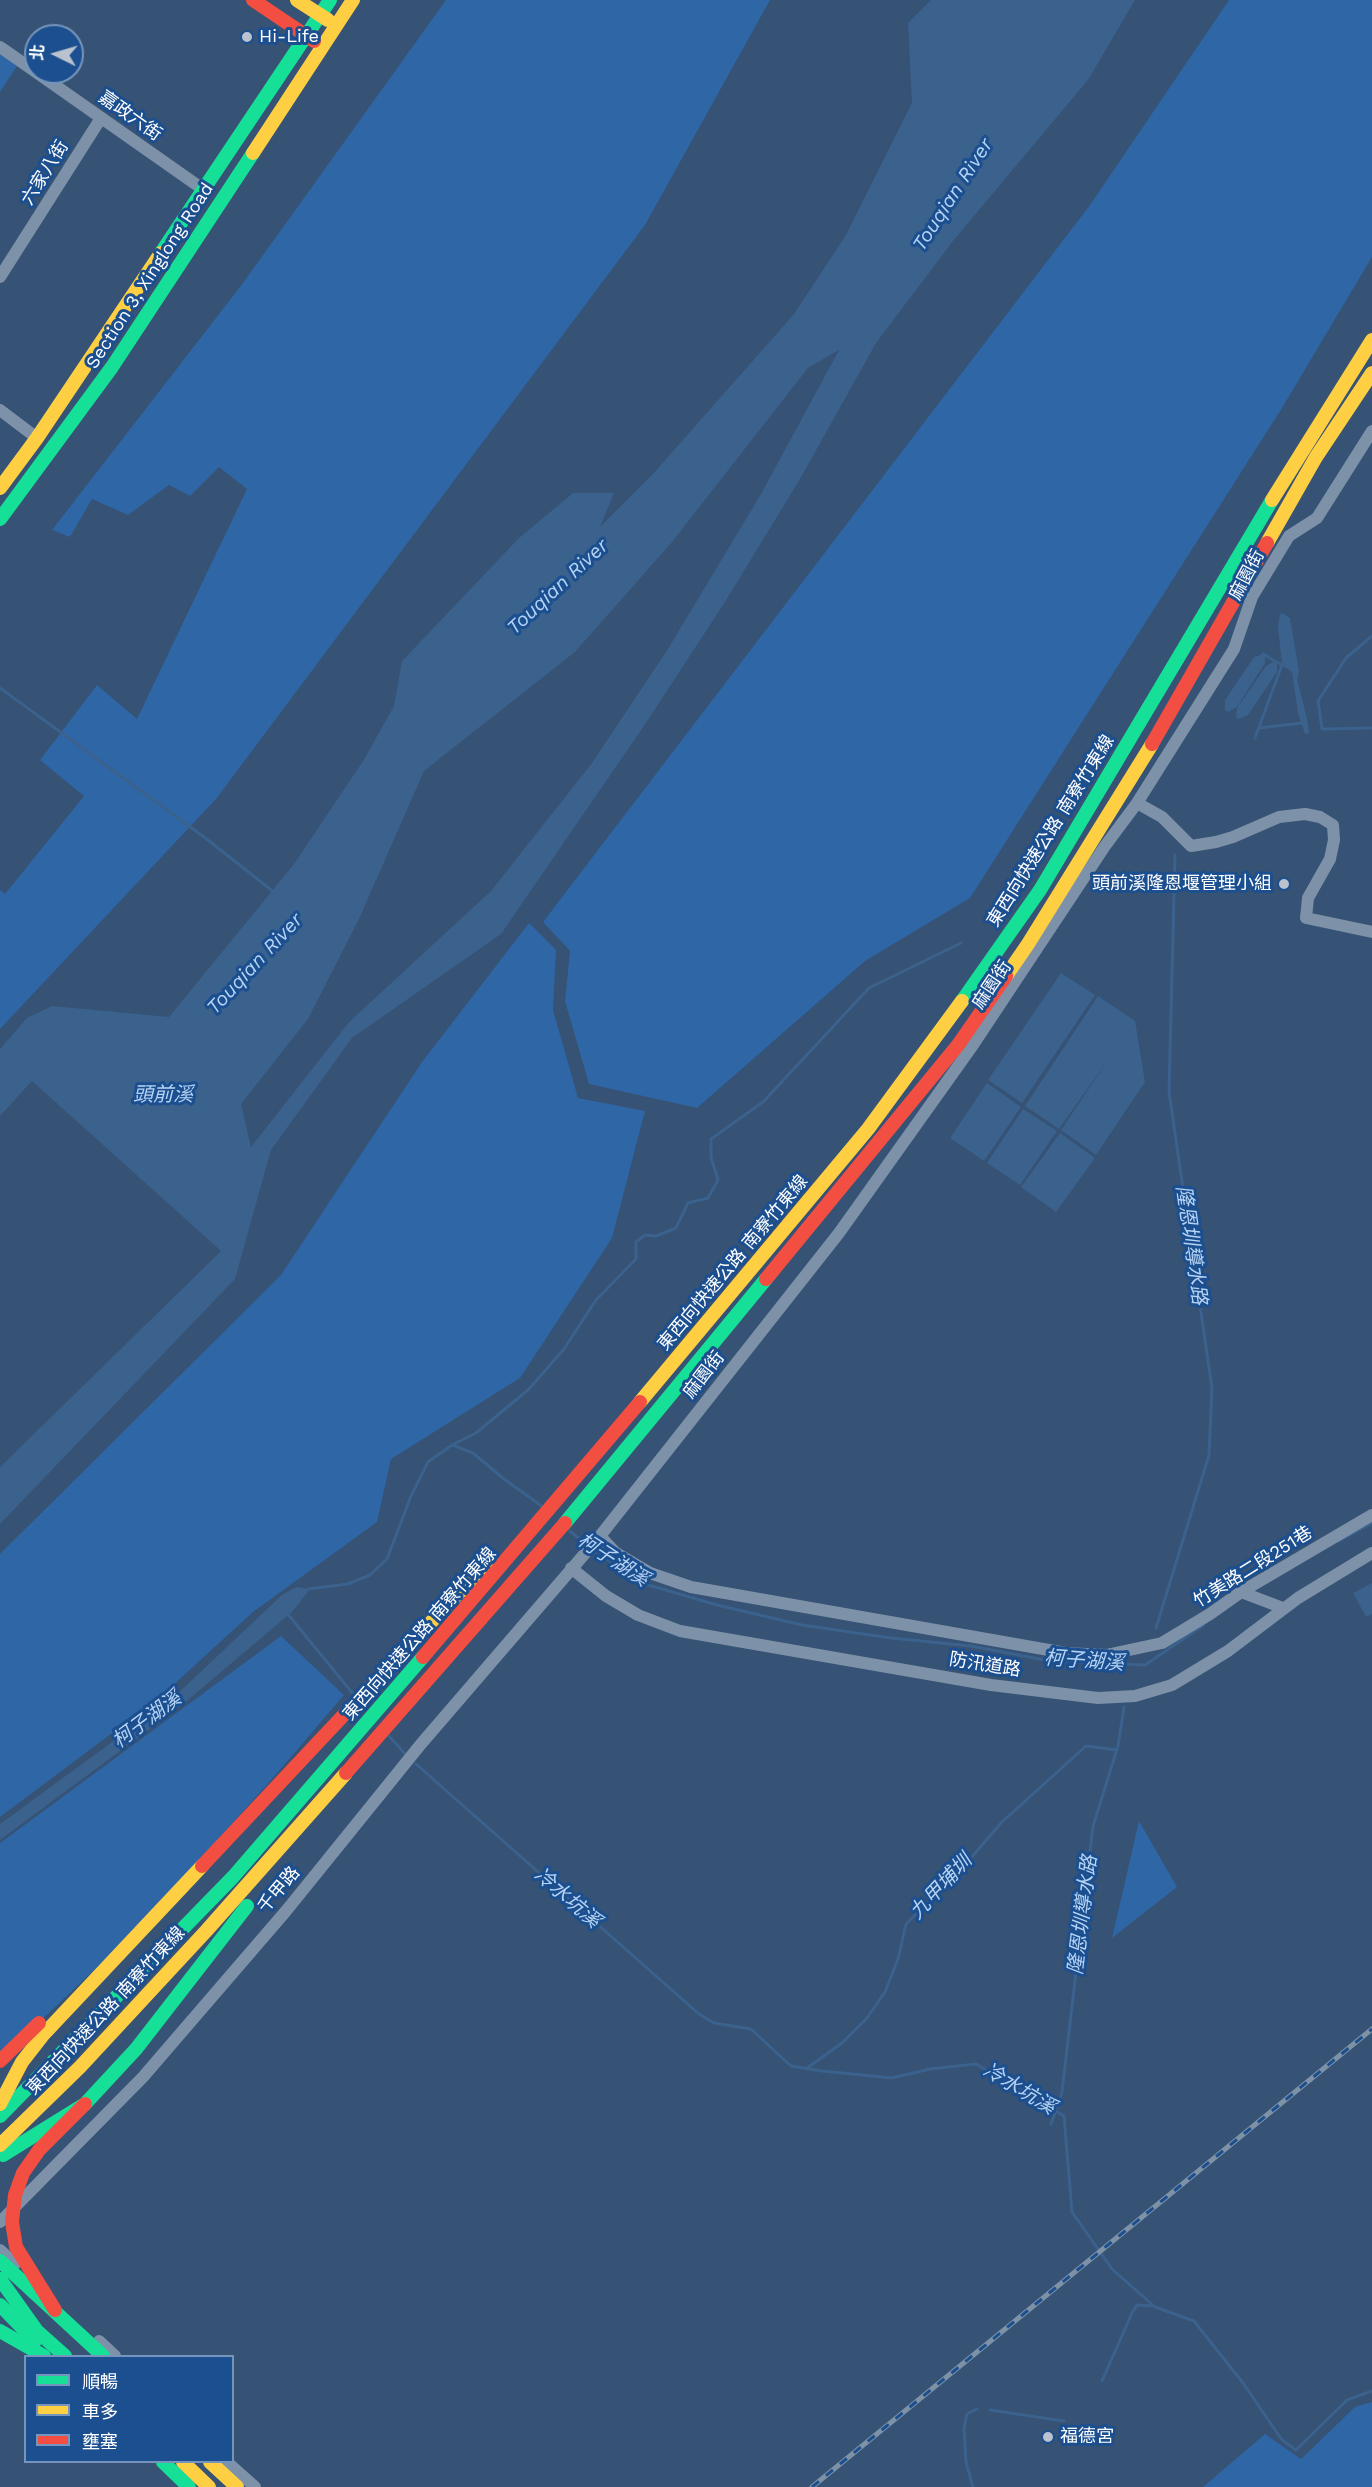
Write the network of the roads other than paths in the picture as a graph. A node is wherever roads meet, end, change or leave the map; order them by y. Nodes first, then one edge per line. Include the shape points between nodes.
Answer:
1 (253, 0) edge
2 (297, 0) edge
3 (330, 0) edge
4 (353, 0) edge
5 (320, 15) junction
6 (336, 25) junction
7 (307, 36) junction
8 (0, 47) edge
9 (322, 48) junction
10 (24, 64) edge
11 (53, 84) edge
12 (101, 118) junction
13 (204, 190) junction
14 (2, 270) edge
15 (1372, 340) edge
16 (1372, 373) edge
17 (0, 410) edge
18 (1372, 431) edge
19 (37, 438) junction
20 (0, 488) edge
21 (0, 519) edge
22 (1137, 804) junction
23 (1372, 932) edge
24 (612, 1435) junction
25 (1372, 1515) edge
26 (600, 1536) junction
27 (1372, 1553) edge
28 (572, 1568) junction
29 (1241, 1592) junction
30 (1283, 1608) junction
31 (417, 1696) junction
32 (127, 1945) junction
33 (0, 2061) edge
34 (0, 2104) edge
35 (85, 2104) junction
36 (0, 2116) edge
37 (0, 2145) edge
38 (0, 2157) edge
39 (0, 2222) edge
40 (0, 2250) edge
41 (0, 2261) edge
42 (28, 2277) junction
43 (0, 2280) edge
44 (0, 2303) edge
45 (55, 2310) junction
46 (0, 2316) edge
47 (0, 2331) edge
48 (42, 2355) edge
49 (50, 2355) edge
50 (50, 2355) edge
51 (63, 2355) edge
52 (102, 2355) edge
53 (114, 2355) edge
54 (155, 2463) edge
55 (165, 2463) edge
56 (165, 2463) edge
57 (184, 2463) edge
58 (209, 2463) edge
59 (209, 2463) edge
60 (223, 2463) edge
61 (226, 2463) edge
62 (252, 2486) edge
63 (178, 2487) edge
64 (190, 2487) edge
65 (209, 2487) edge
66 (225, 2487) edge
67 (237, 2487) edge

1 - 7 main road
2 - 5 main road
3 - 5 main road, Section 3, Xinglong Road
4 - 6 main road, Section 3, Xinglong Road
5 - 6 main road
5 - 7 main road, Section 3, Xinglong Road
6 - 9 main road, Section 3, Xinglong Road
7 - 9 main road
7 - 13 main road, Section 3, Xinglong Road
8 - 10 street, 嘉政六街
9 - 21 main road, Section 3, Xinglong Road via 112,367
11 - 12 street, 嘉政六街
12 - 13 street, 嘉政六街
12 - 14 street, 六家八街
13 - 19 main road, Section 3, Xinglong Road
15 - 24 main road, 東西向快速公路 南寮竹東線 via 1302,449 1040,890 868,1129
16 - 31 main road, 東西向快速公路 南寮竹東線 via 1316,457 1151,745 1028,944 958,1045 538,1557
17 - 19 street
18 - 22 street, 麻園街 via 1317,518 1289,536 1252,597 1234,650
19 - 20 main road, Section 3, Xinglong Road
22 - 23 street via 1162,818 1191,846 1216,843 1279,817 1320,817 1333,825 1334,840 1330,859 1308,898 1306,918
22 - 26 street, 麻園街 via 974,1045 839,1233
24 - 32 main road
24 - 36 main road, 東西向快速公路 南寮竹東線 via 233,1877
25 - 29 street, 竹美路二段251巷
26 - 28 street, 麻園街
26 - 29 street, 竹美路二段251巷 via 616,1553 651,1573 691,1587 1066,1653 1106,1655 1162,1643
27 - 30 street, 防汛道路
28 - 30 street, 防汛道路 via 606,1596 638,1615 680,1630 991,1685 1098,1698 1135,1696 1172,1685 1228,1651
28 - 39 street, 千甲路 via 143,2077
29 - 30 street
31 - 35 main road via 360,1775 232,1923 136,2049
31 - 37 main road, 東西向快速公路 南寮竹東線 via 80,2067
32 - 33 main road
32 - 34 main road via 43,2035 22,2062
35 - 38 main road, bridge
35 - 45 main road, bridge via 39,2150 23,2173 15,2195 12,2222 16,2247
40 - 42 street
41 - 45 main road, bridge
42 - 44 street via 14,2281
42 - 46 street via 28,2292 12,2312
42 - 53 street
43 - 45 main road, bridge
43 - 51 main road, bridge via 31,2324
44 - 49 main road, bridge
45 - 52 main road, bridge
46 - 50 street
47 - 48 main road
54 - 63 main road
55 - 63 street
56 - 64 main road, bridge
57 - 65 main road, bridge
58 - 66 main road
59 - 67 main road, bridge
60 - 64 street via 197,2476
61 - 62 street

